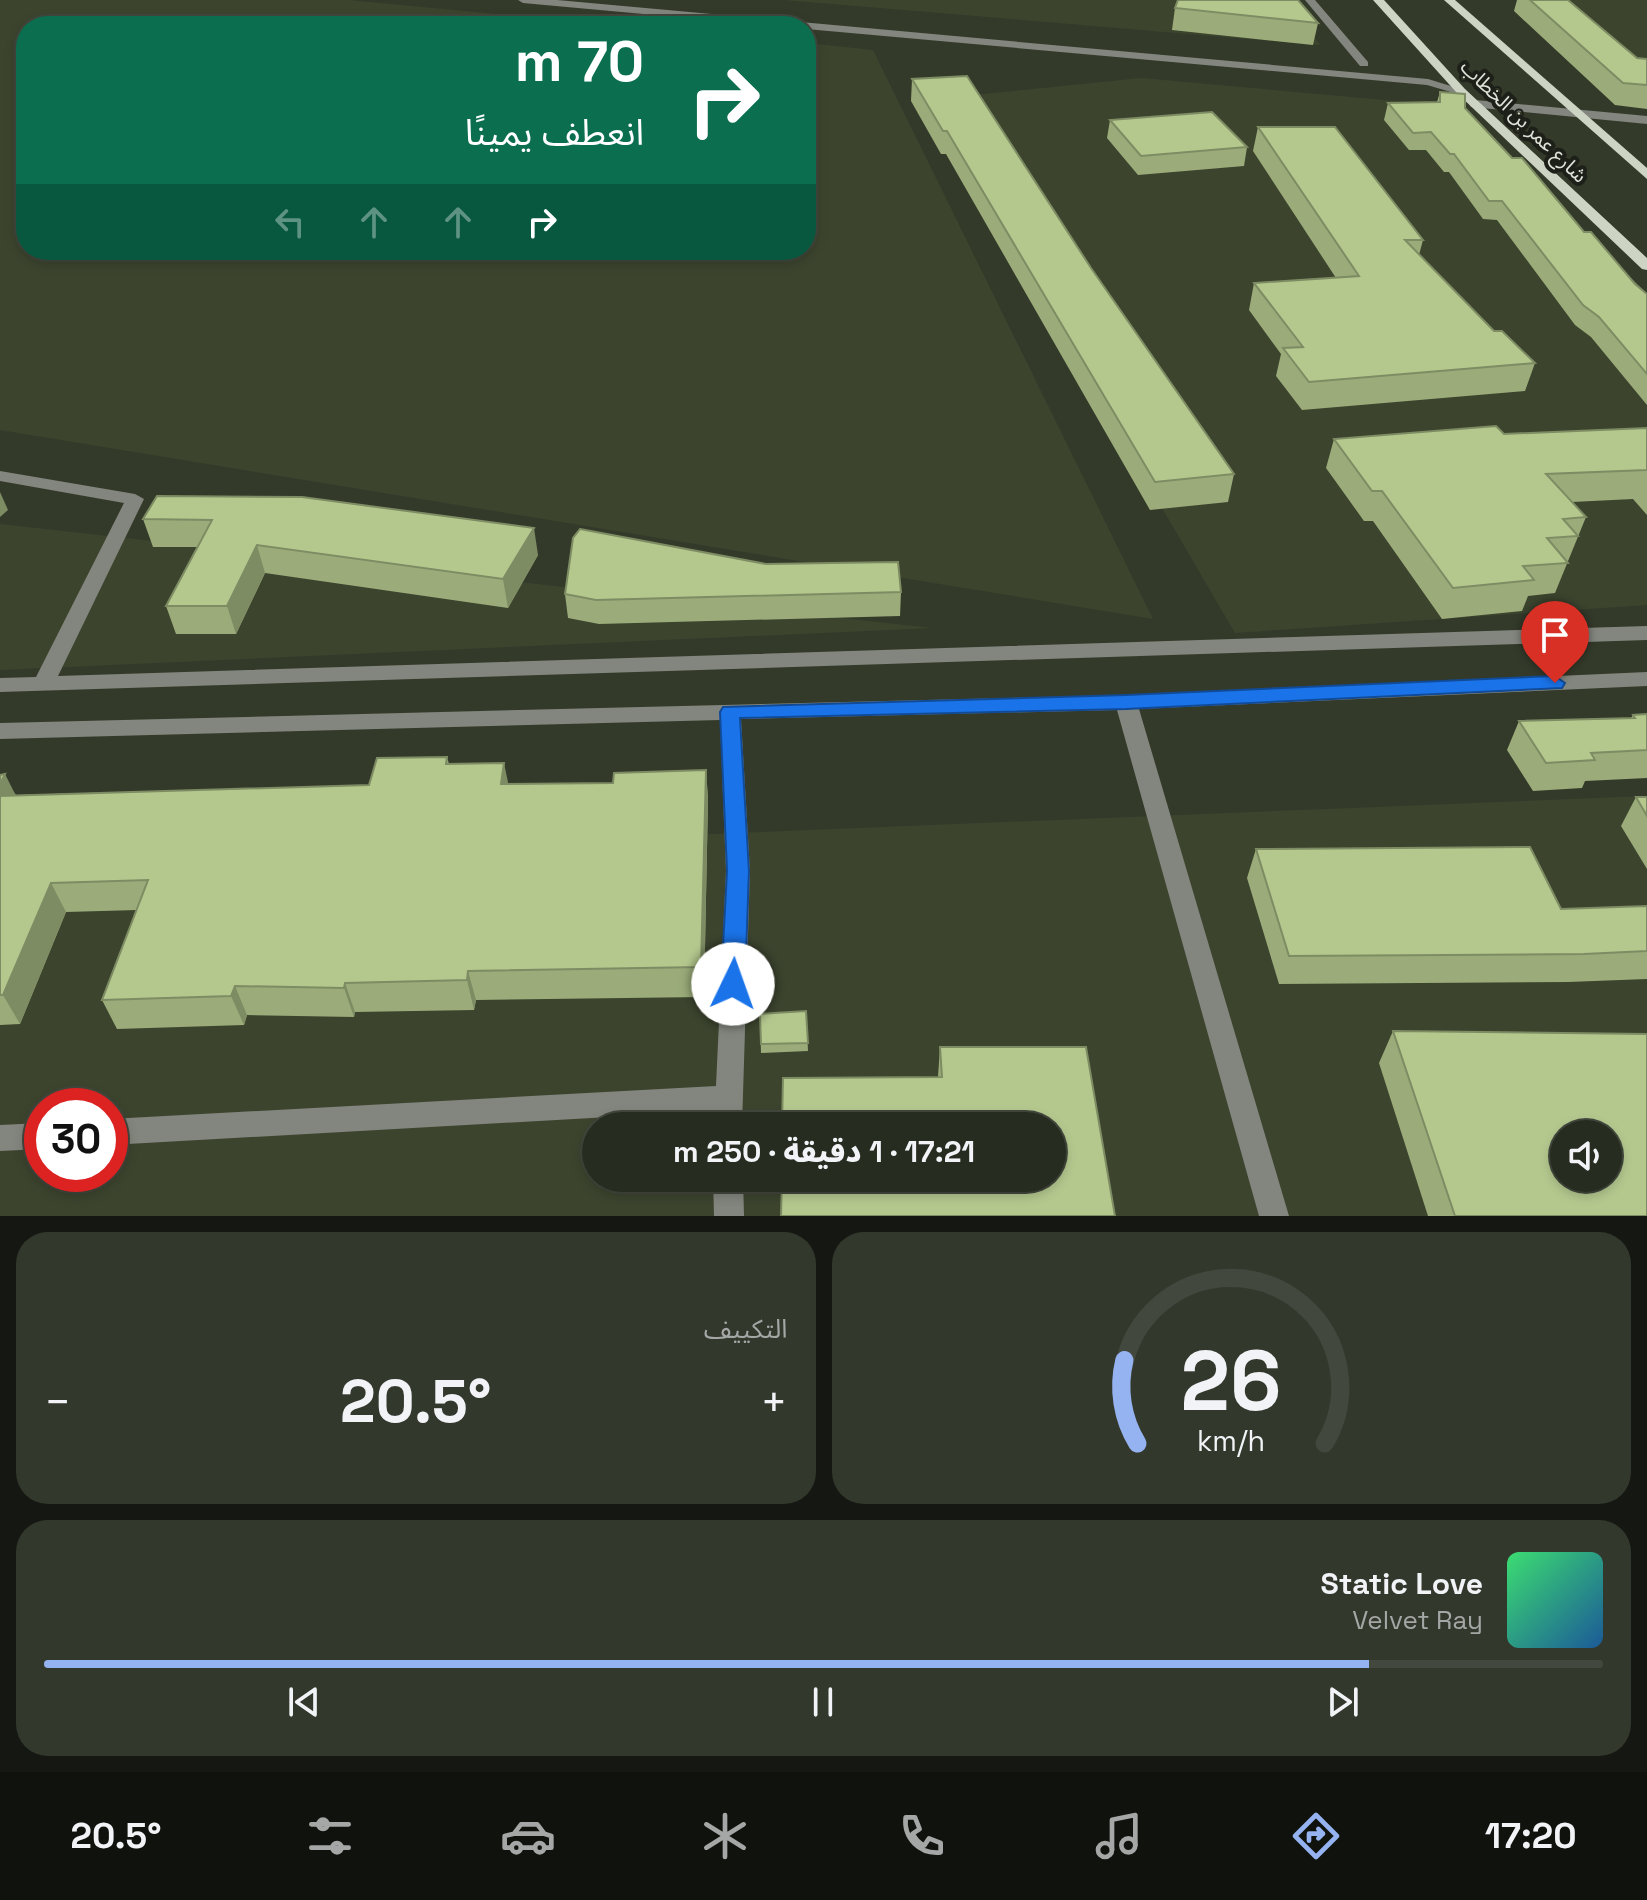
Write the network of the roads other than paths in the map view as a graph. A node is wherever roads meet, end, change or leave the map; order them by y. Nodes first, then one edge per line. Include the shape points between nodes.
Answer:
1 (523, 0) edge
2 (655, 0) edge
3 (1310, 0) edge
4 (1378, 0) edge
5 (1449, 0) edge
6 (700, 16) edge
7 (816, 27) edge
8 (1364, 64) junction
9 (1390, 65) dead end
10 (1441, 69) junction
11 (1428, 82) junction
12 (1461, 91) junction
13 (1475, 104) junction
14 (1577, 113) junction
15 (1489, 117) junction
16 (1647, 120) edge
17 (1591, 125) junction
18 (1647, 131) edge
19 (1647, 175) edge
20 (1647, 266) edge
21 (0, 476) edge
22 (1647, 633) edge
23 (1647, 679) edge
24 (43, 684) junction
25 (0, 685) edge
26 (1126, 702) junction
27 (730, 712) junction
28 (0, 731) edge
29 (728, 1112) edge
30 (582, 1117) edge
31 (128, 1131) edge
32 (24, 1137) edge
33 (0, 1138) edge
34 (728, 1192) edge
35 (729, 1216) edge
36 (1274, 1216) edge

1 - 6 street
2 - 8 street
3 - 8 street
4 - 10 main road, شارع عمر بن الخطاب
5 - 14 main road, شارع عمر بن الخطاب
7 - 11 street
8 - 9 street
10 - 11 street via 1416,67
10 - 12 main road, شارع عمر بن الخطاب
11 - 12 street
12 - 13 main road, شارع عمر بن الخطاب
13 - 14 street
13 - 15 main road, شارع عمر بن الخطاب
14 - 16 street
14 - 17 main road, شارع عمر بن الخطاب
15 - 17 street
15 - 20 main road, شارع عمر بن الخطاب
17 - 18 street
17 - 19 main road, شارع عمر بن الخطاب
21 - 24 street via 135,499
22 - 24 street
23 - 26 street
24 - 25 street
26 - 27 street
26 - 36 street
27 - 28 street
27 - 29 street via 738,871
30 - 31 street
32 - 33 street
34 - 35 street

